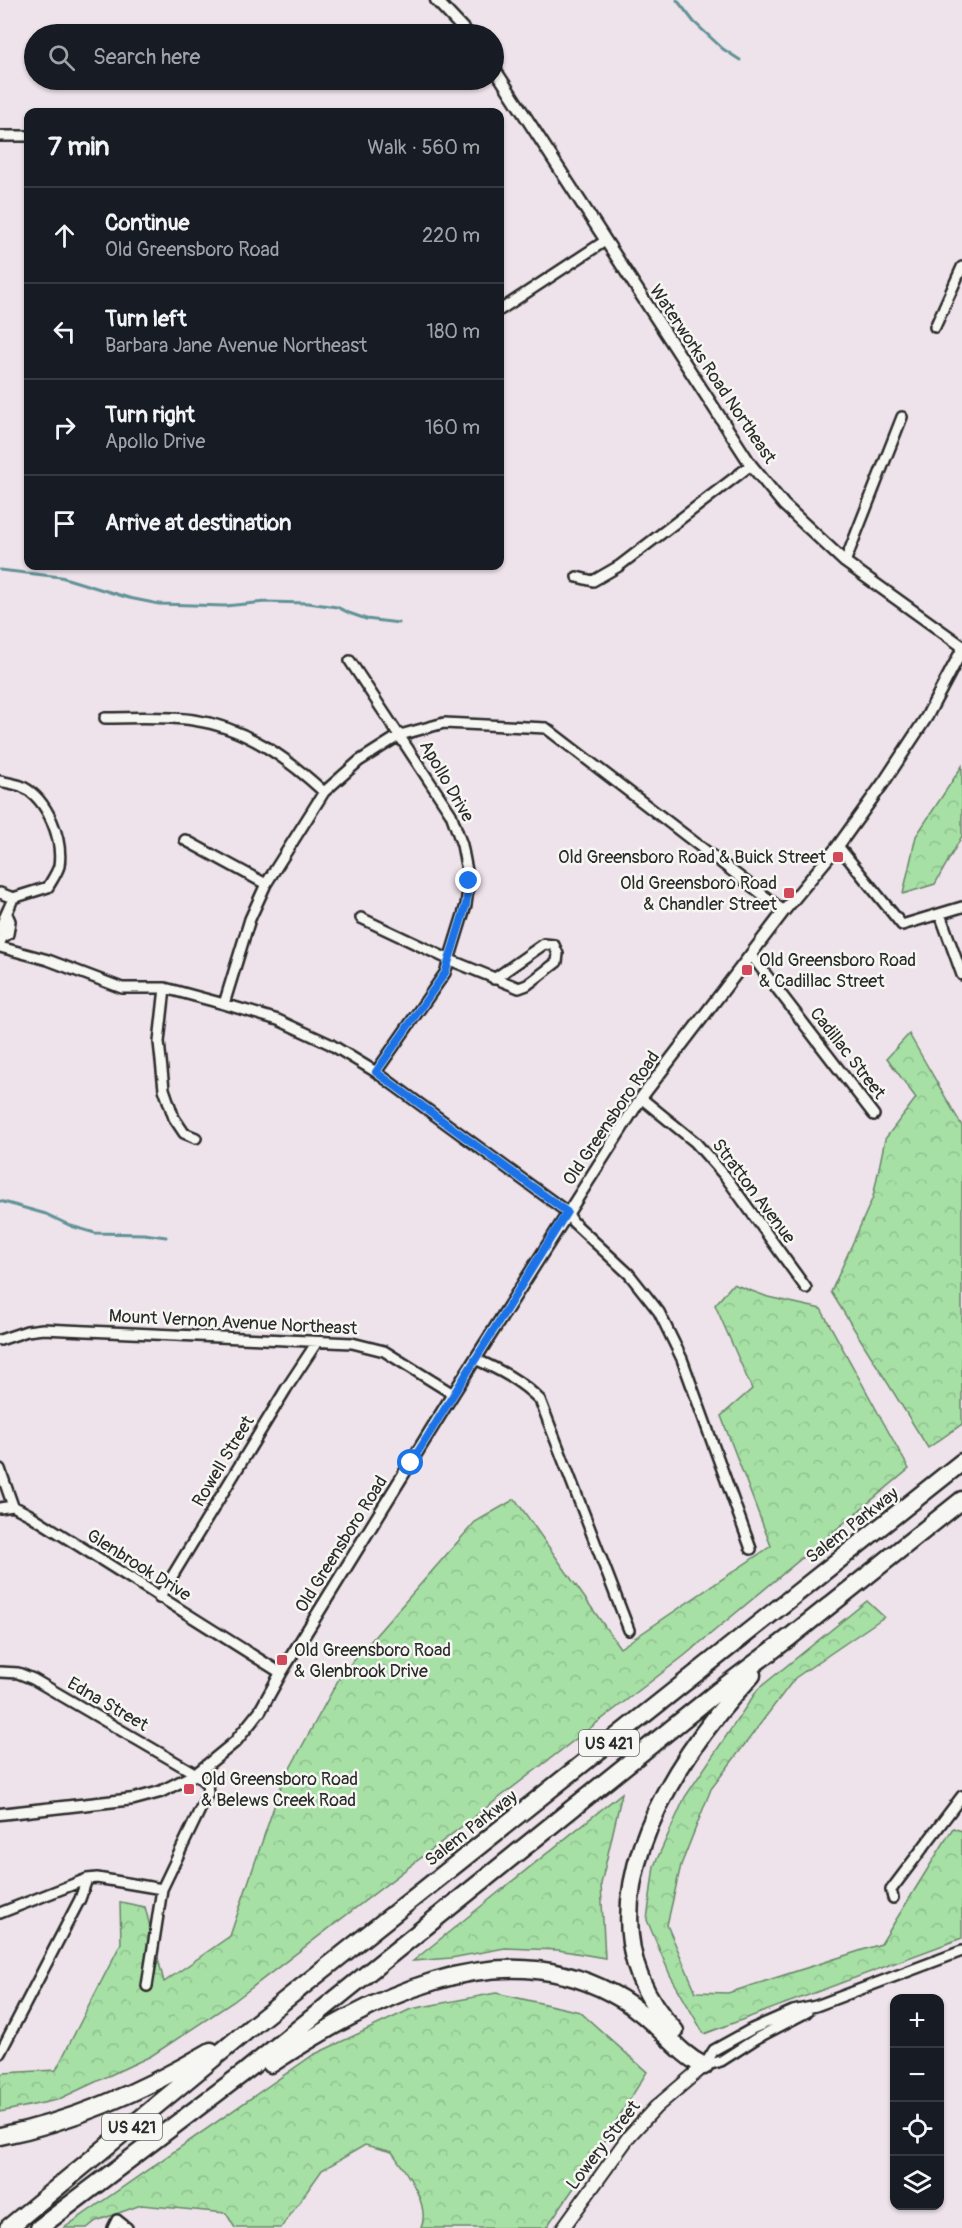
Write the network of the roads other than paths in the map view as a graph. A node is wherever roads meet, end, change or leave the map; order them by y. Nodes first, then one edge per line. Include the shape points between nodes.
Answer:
1 (436, 0) edge
2 (459, 24) edge
3 (504, 84) edge
4 (0, 136) edge
5 (24, 136) edge
6 (605, 241) junction
7 (962, 267) edge
8 (504, 307) edge
9 (935, 327) dead end
10 (902, 417) dead end
11 (751, 465) junction
12 (845, 562) junction
13 (577, 577) dead end
14 (962, 648) edge
15 (350, 661) dead end
16 (105, 718) dead end
17 (400, 735) junction
18 (0, 781) edge
19 (324, 792) junction
20 (185, 840) dead end
21 (837, 846) junction
22 (266, 884) junction
23 (0, 893) edge
24 (13, 898) junction
25 (962, 907) edge
26 (784, 910) junction
27 (940, 915) junction
28 (361, 918) dead end
29 (0, 939) edge
30 (751, 955) junction
31 (450, 960) junction
32 (962, 975) edge
33 (494, 979) junction
34 (165, 988) junction
35 (224, 1004) junction
36 (376, 1072) junction
37 (641, 1098) junction
38 (874, 1114) dead end
39 (196, 1138) dead end
40 (567, 1212) junction
41 (806, 1288) dead end
42 (0, 1340) edge
43 (317, 1342) junction
44 (475, 1359) junction
45 (453, 1394) junction
46 (962, 1462) edge
47 (0, 1469) edge
48 (962, 1500) edge
49 (13, 1506) junction
50 (0, 1508) edge
51 (751, 1549) dead end
52 (159, 1598) junction
53 (629, 1630) dead end
54 (790, 1637) junction
55 (0, 1672) edge
56 (281, 1673) junction
57 (196, 1774) junction
58 (962, 1796) edge
59 (0, 1814) edge
60 (87, 1879) junction
61 (162, 1889) junction
62 (892, 1898) dead end
63 (0, 1913) edge
64 (962, 1951) edge
65 (147, 1986) dead end
66 (255, 2024) junction
67 (0, 2053) edge
68 (704, 2066) junction
69 (194, 2112) junction
70 (0, 2136) edge
71 (115, 2224) edge
72 (8, 2228) edge
73 (39, 2228) edge
74 (127, 2228) edge
75 (563, 2228) edge

1 - 2 street
3 - 6 street, Waterworks Road Northeast
4 - 5 street
6 - 8 street
6 - 11 street, Waterworks Road Northeast
7 - 9 street
10 - 12 street
11 - 12 street, Waterworks Road Northeast via 784,505
11 - 13 street via 619,566 593,581
12 - 14 street, Waterworks Road Northeast
14 - 21 street, Old Greensboro Road via 926,718
15 - 17 street, Apollo Drive
16 - 19 street via 192,720 227,727 264,745
17 - 19 street via 359,760
17 - 26 street via 444,723 546,728
17 - 31 street, Apollo Drive via 451,814 467,864 469,893
18 - 24 street via 22,787 39,799 60,850 58,868 48,887
19 - 22 street
20 - 22 street
21 - 26 street, Old Greensboro Road
21 - 27 street via 902,925
22 - 35 street via 250,919
23 - 24 street
24 - 29 street via 7,914 8,934
25 - 27 street
26 - 30 street, Old Greensboro Road
27 - 32 street
28 - 31 street
29 - 34 street via 122,988
30 - 37 street, Old Greensboro Road
30 - 38 street, Cadillac Street
31 - 33 street
31 - 36 street, Apollo Drive
33 - 33 street via 544,944 554,945 557,962 527,986 519,988
34 - 35 street
34 - 39 street via 159,1042 164,1089 174,1118 184,1133
35 - 36 street via 278,1020 330,1044
36 - 40 street
37 - 40 street, Old Greensboro Road
37 - 41 street, Stratton Avenue via 695,1142 725,1176
40 - 44 street, Old Greensboro Road
40 - 51 street via 629,1274 659,1312 682,1359
42 - 43 street, Mount Vernon Avenue Northeast via 43,1329
43 - 45 street, Mount Vernon Avenue Northeast via 352,1343 384,1351
43 - 52 street, Rowell Street
44 - 45 street, Old Greensboro Road
44 - 53 street via 506,1372 540,1400
45 - 56 street, Old Greensboro Road
46 - 66 highway, Salem Parkway / US 421
47 - 49 street
48 - 54 highway, US 421
49 - 50 street
49 - 52 street, Glenbrook Drive
52 - 56 street, Glenbrook Drive
54 - 68 highway via 739,1689 693,1749 659,1808 633,1879 629,1928 637,1972 657,2009 697,2052
54 - 69 highway, US 421 via 692,1711
55 - 57 street, Edna Street via 33,1679
56 - 57 street, Old Greensboro Road via 260,1711 237,1740
57 - 59 street, Old Greensboro Road via 160,1792 134,1799
57 - 61 street via 207,1784 208,1793
58 - 62 street via 891,1890
60 - 61 street
60 - 63 street
60 - 67 street
61 - 65 street
64 - 68 street, Lowery Street via 752,2029 714,2050
66 - 70 highway via 179,2070 127,2095 46,2125
66 - 72 highway, Salem Parkway / US 421
68 - 69 highway via 690,2059 639,2011 610,1992 549,1973 488,1971 421,1985 360,2010
68 - 75 main road, Lowery Street via 630,2135
69 - 73 highway, US 421
71 - 74 street

